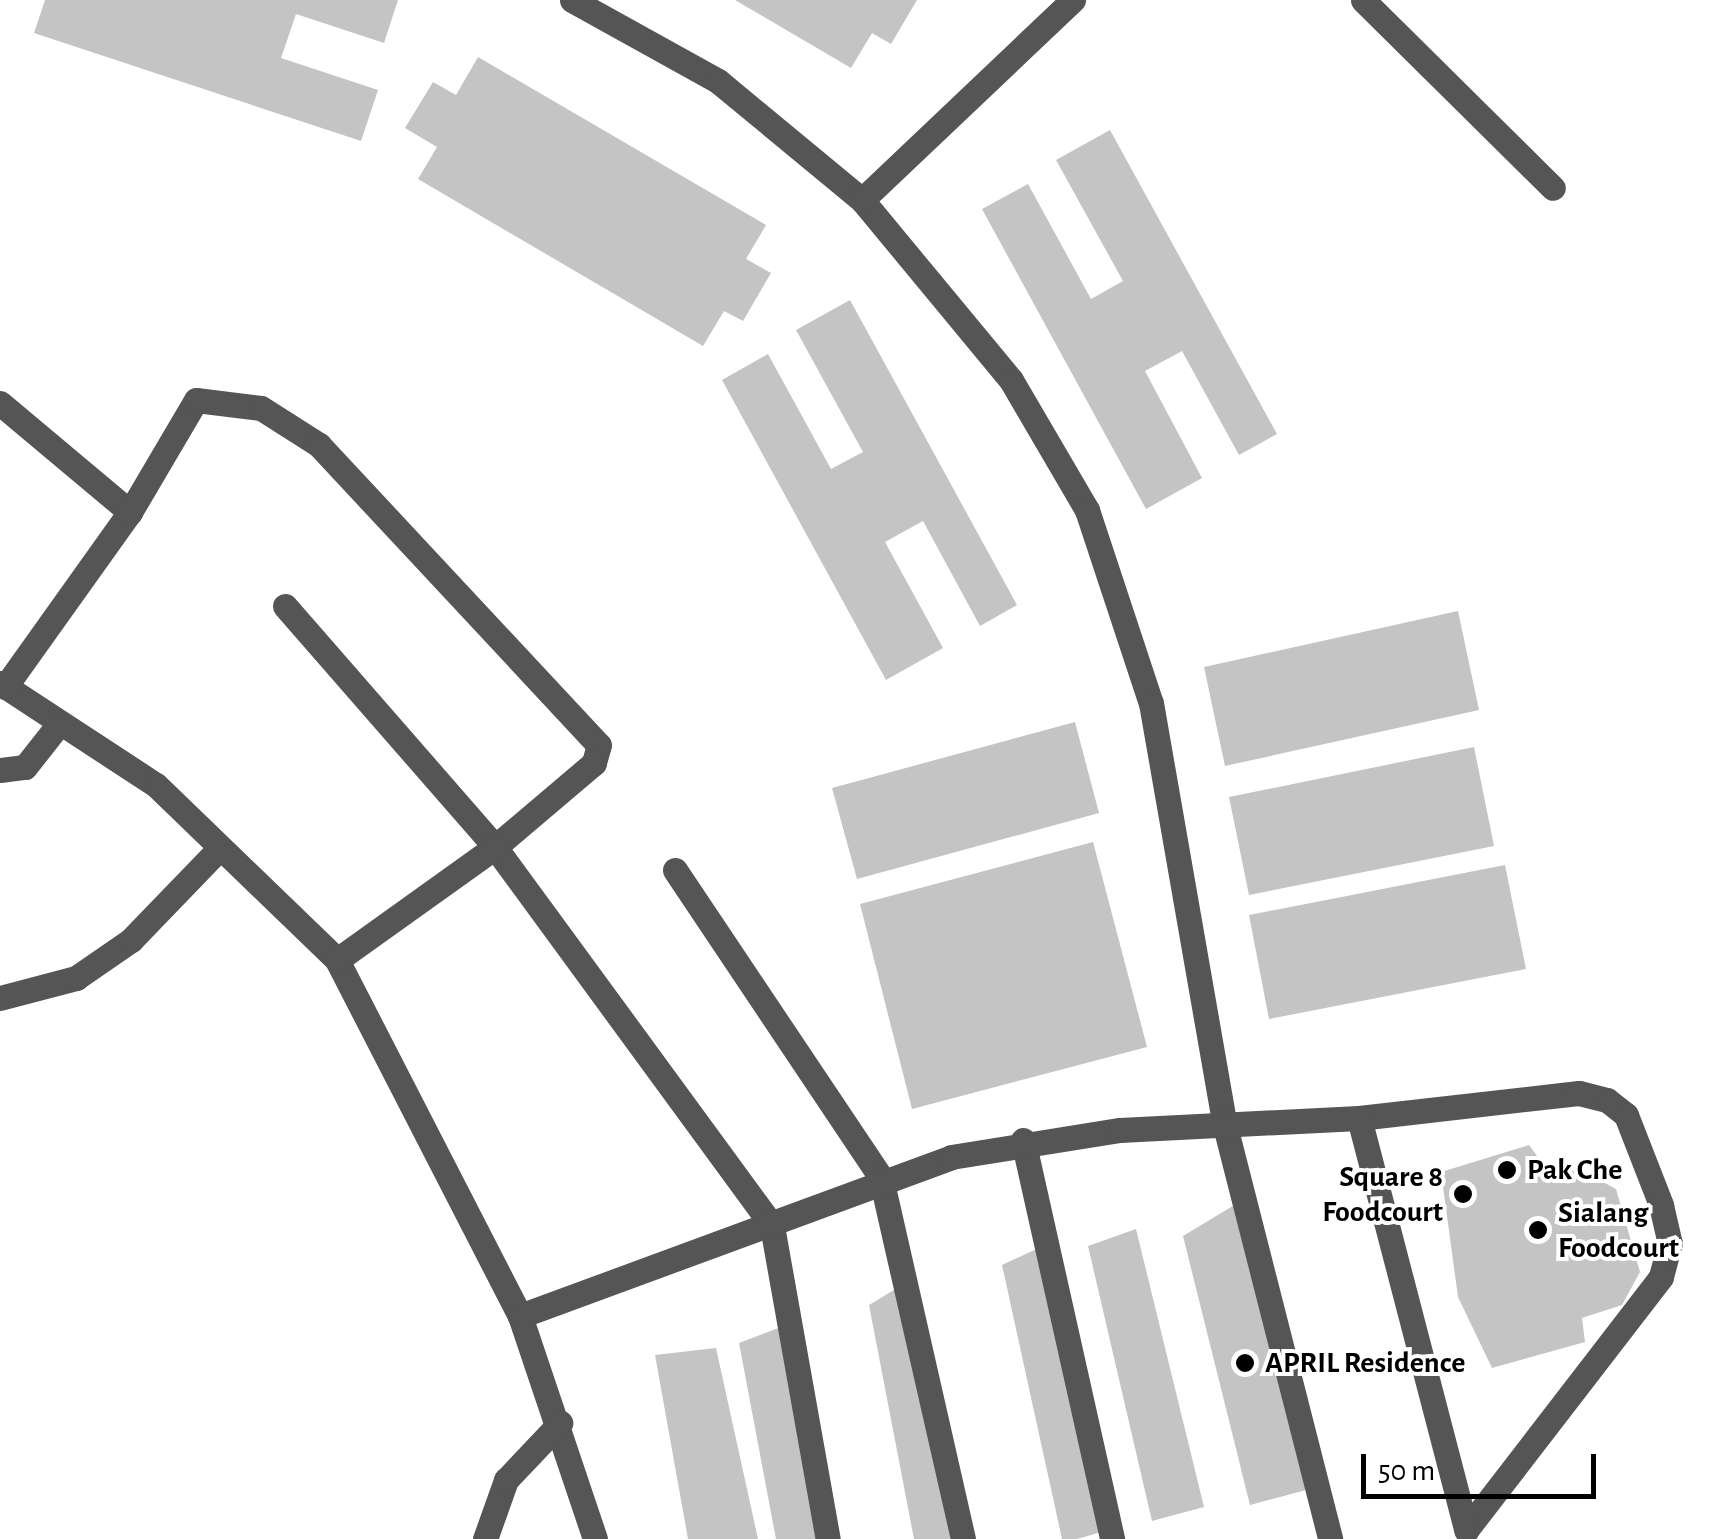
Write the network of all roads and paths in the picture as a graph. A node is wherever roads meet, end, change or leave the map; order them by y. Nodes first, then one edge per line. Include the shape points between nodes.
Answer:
1 (572, 0) edge
2 (1074, 0) edge
3 (1363, 0) edge
4 (1552, 188) dead end
5 (862, 200) junction
6 (0, 403) edge
7 (130, 512) junction
8 (285, 606) dead end
9 (2, 685) edge
10 (59, 724) junction
11 (0, 770) edge
12 (495, 847) junction
13 (219, 849) junction
14 (676, 870) dead end
15 (337, 960) junction
16 (0, 998) edge
17 (1360, 1118) junction
18 (1224, 1122) junction
19 (1023, 1140) junction
20 (881, 1178) junction
21 (772, 1226) junction
22 (520, 1316) junction
23 (560, 1424) junction
24 (1468, 1536) edge
25 (485, 1539) edge
26 (595, 1539) edge
27 (828, 1539) edge
28 (964, 1539) edge
29 (1112, 1539) edge
30 (1330, 1539) edge

1 - 5 street via 718,81
2 - 5 street
3 - 4 street
5 - 18 street via 1011,380 1115,579 1151,703
6 - 7 street
7 - 9 street
7 - 12 street via 196,400 261,408 319,445 596,734 594,763
8 - 12 street
9 - 10 street
10 - 11 street via 25,767
10 - 13 street via 156,785
12 - 15 street
12 - 21 street
13 - 15 street
13 - 16 street via 131,940 76,978
14 - 20 street
15 - 22 street
17 - 18 street
17 - 24 street
17 - 24 street via 1579,1093 1607,1100 1626,1115 1670,1243 1660,1277
18 - 19 street
18 - 30 street
19 - 20 street
19 - 29 street
20 - 21 street
20 - 28 street
21 - 22 street
21 - 27 street
22 - 23 street
23 - 25 street via 506,1480
23 - 26 street

